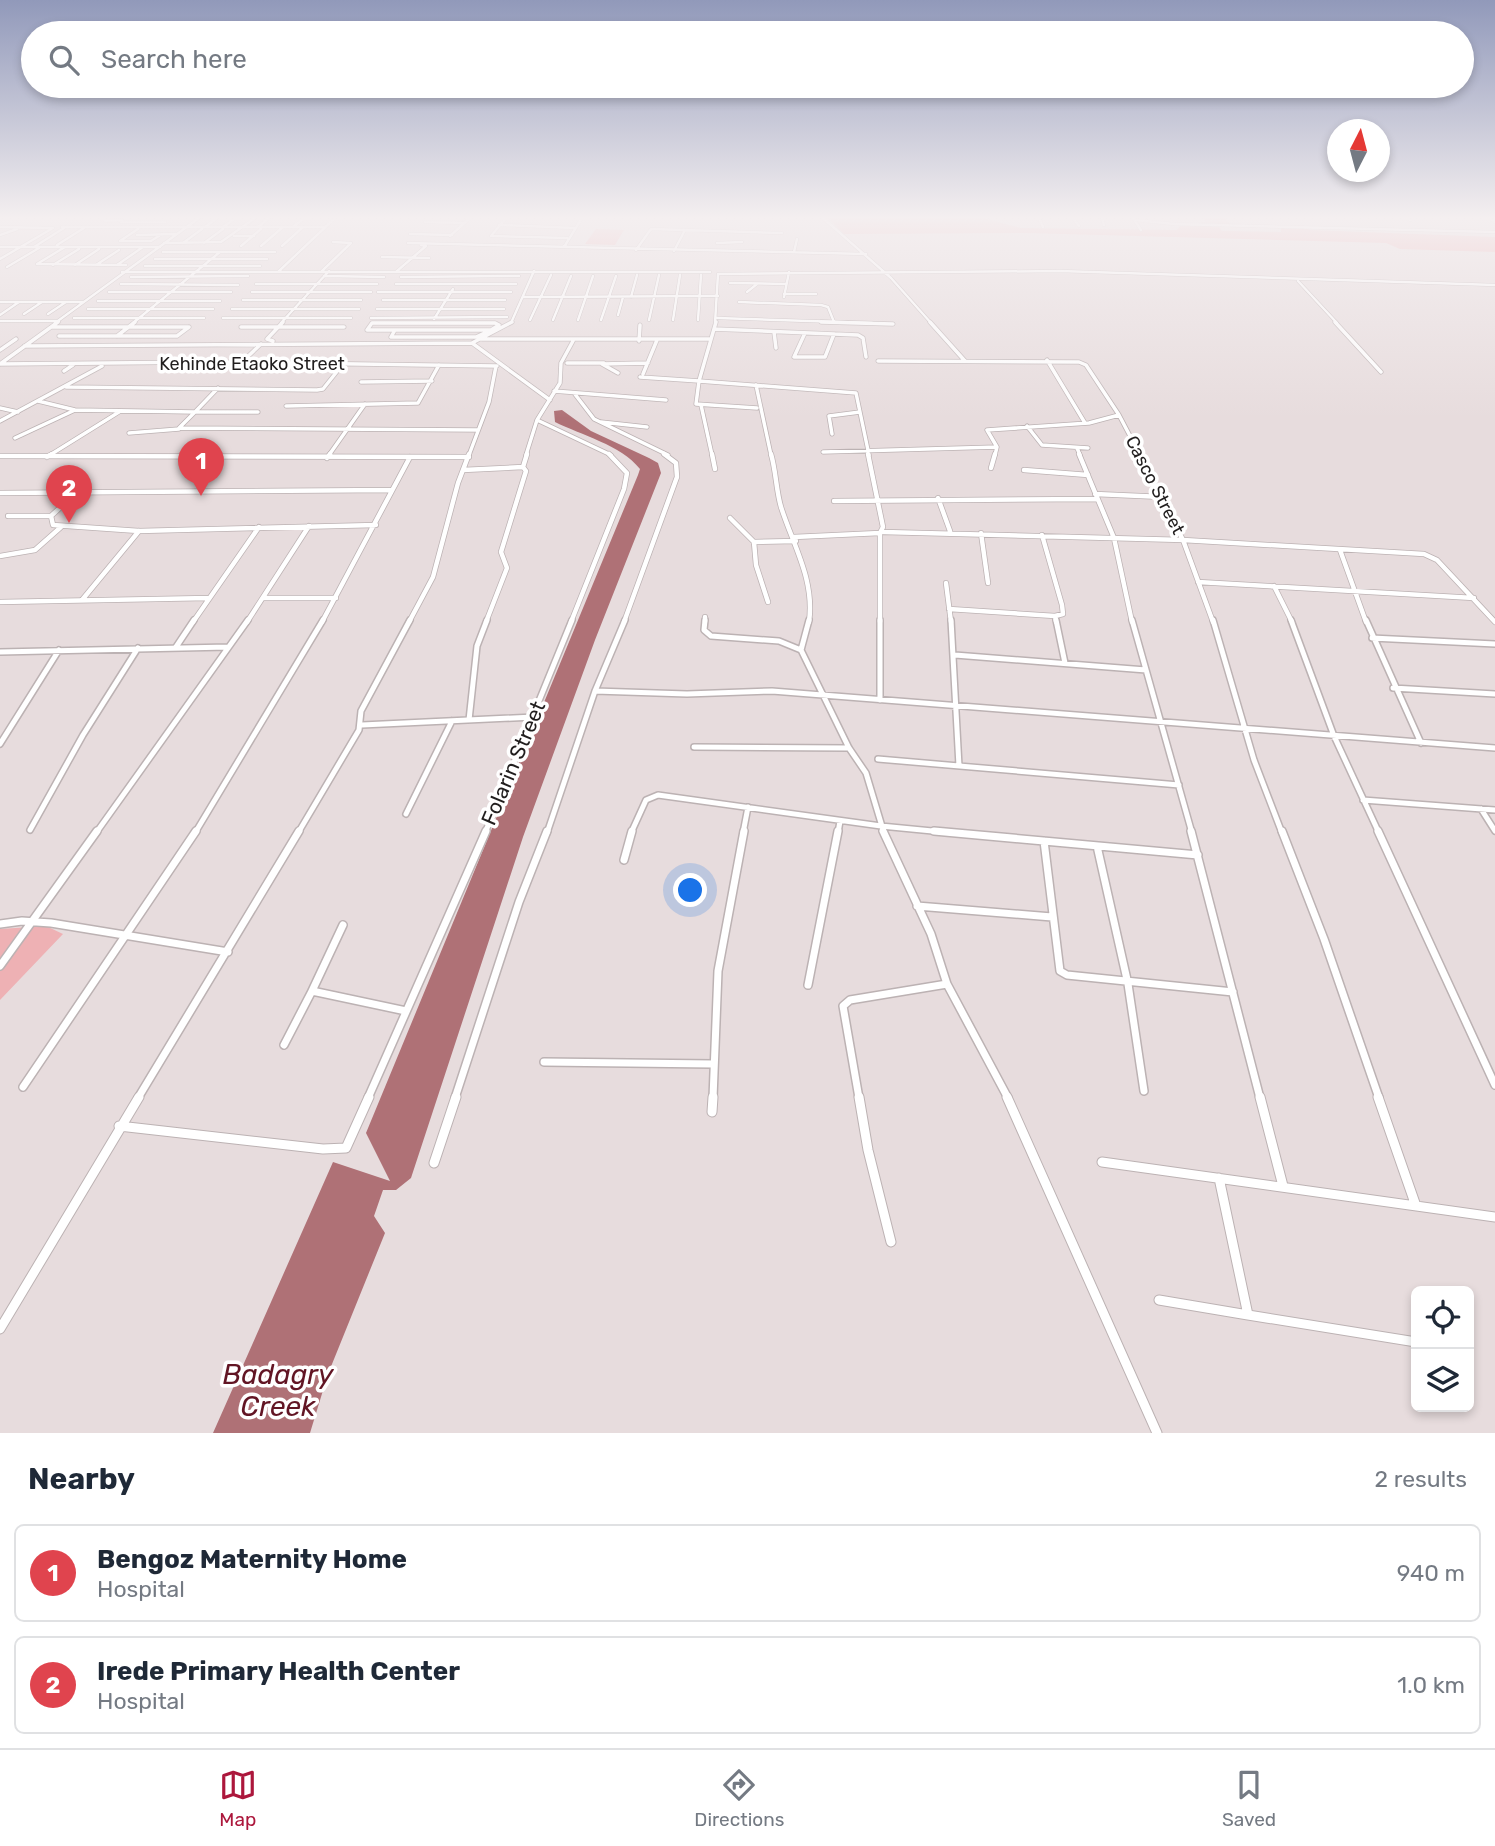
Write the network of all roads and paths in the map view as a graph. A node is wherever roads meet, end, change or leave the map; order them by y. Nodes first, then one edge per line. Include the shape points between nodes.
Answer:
1 (456, 284) edge
2 (786, 284) edge
3 (105, 285) edge
4 (180, 285) edge
5 (231, 285) edge
6 (238, 285) dead end
7 (318, 285) edge
8 (529, 285) edge
9 (546, 285) edge
10 (567, 285) edge
11 (590, 285) edge
12 (613, 285) edge
13 (634, 285) edge
14 (657, 285) edge
15 (679, 285) edge
16 (701, 285) edge
17 (717, 285) edge
18 (756, 285) edge
19 (896, 285) edge
20 (1302, 285) edge
21 (109, 292) dead end
22 (171, 292) junction
23 (231, 292) dead end
24 (252, 292) dead end
25 (312, 292) junction
26 (371, 292) dead end
27 (378, 292) dead end
28 (452, 292) junction
29 (511, 292) dead end
30 (747, 292) dead end
31 (784, 294) junction
32 (816, 294) dead end
33 (718, 296) junction
34 (524, 297) junction
35 (540, 297) junction
36 (562, 297) junction
37 (585, 297) junction
38 (608, 297) junction
39 (623, 297) junction
40 (631, 297) junction
41 (655, 297) junction
42 (678, 297) junction
43 (700, 297) junction
44 (161, 300) junction
45 (243, 300) dead end
46 (360, 300) dead end
47 (383, 300) dead end
48 (448, 300) junction
49 (505, 300) dead end
50 (98, 301) dead end
51 (220, 301) dead end
52 (304, 301) junction
53 (0, 302) edge
54 (19, 302) junction
55 (42, 302) junction
56 (66, 302) junction
57 (82, 302) junction
58 (739, 302) dead end
59 (783, 303) junction
60 (88, 309) dead end
61 (150, 309) junction
62 (213, 309) dead end
63 (232, 309) dead end
64 (295, 309) junction
65 (359, 309) dead end
66 (377, 309) dead end
67 (442, 309) junction
68 (503, 309) dead end
69 (0, 314) edge
70 (24, 314) dead end
71 (48, 314) dead end
72 (618, 315) dead end
73 (435, 317) junction
74 (507, 317) dead end
75 (74, 318) dead end
76 (140, 318) junction
77 (204, 318) dead end
78 (223, 318) dead end
79 (287, 318) junction
80 (351, 318) dead end
81 (371, 318) dead end
82 (717, 318) junction
83 (530, 320) dead end
84 (554, 320) dead end
85 (578, 320) dead end
86 (601, 320) dead end
87 (649, 320) dead end
88 (673, 320) dead end
89 (698, 320) dead end
90 (0, 321) edge
91 (57, 321) junction
92 (834, 322) junction
93 (392, 323) junction
94 (410, 323) junction
95 (431, 323) junction
96 (453, 323) junction
97 (471, 323) junction
98 (489, 323) junction
99 (893, 324) dead end
100 (640, 325) dead end
101 (50, 327) junction
102 (76, 327) junction
103 (128, 327) junction
104 (241, 327) dead end
105 (344, 327) dead end
106 (273, 328) junction
107 (279, 328) junction
108 (714, 329) junction
109 (387, 330) junction
110 (395, 330) junction
111 (405, 330) junction
112 (426, 330) junction
113 (449, 330) junction
114 (457, 330) junction
115 (469, 330) junction
116 (474, 330) junction
117 (486, 330) junction
118 (491, 330) junction
119 (774, 332) junction
120 (805, 333) junction
121 (834, 334) junction
122 (117, 336) junction
123 (424, 337) junction
124 (453, 337) junction
125 (470, 337) junction
126 (16, 339) dead end
127 (482, 339) junction
128 (709, 339) junction
129 (335, 340) dead end
130 (657, 340) junction
131 (573, 341) junction
132 (639, 341) junction
133 (472, 343) junction
134 (260, 344) junction
135 (20, 348) junction
136 (776, 348) dead end
137 (0, 350) edge
138 (866, 357) dead end
139 (2, 360) edge
140 (1047, 360) junction
141 (878, 361) dead end
142 (965, 361) junction
143 (241, 363) junction
144 (343, 363) junction
145 (567, 363) dead end
146 (604, 363) junction
147 (648, 363) junction
148 (73, 365) junction
149 (88, 365) junction
150 (104, 365) junction
151 (439, 365) junction
152 (504, 365) junction
153 (496, 366) junction
154 (79, 370) dead end
155 (64, 371) dead end
156 (1381, 372) dead end
157 (618, 373) dead end
158 (432, 381) junction
159 (699, 381) junction
160 (361, 382) dead end
161 (756, 385) junction
162 (65, 387) junction
163 (218, 388) junction
164 (554, 391) junction
165 (574, 393) junction
166 (550, 400) junction
167 (666, 400) dead end
168 (38, 401) junction
169 (365, 404) junction
170 (286, 405) dead end
171 (701, 405) junction
172 (0, 408) edge
173 (757, 408) junction
174 (75, 410) junction
175 (18, 412) junction
176 (119, 412) junction
177 (195, 412) junction
178 (258, 412) dead end
179 (860, 412) junction
180 (1119, 415) junction
181 (537, 420) junction
182 (0, 421) edge
183 (598, 421) junction
184 (1085, 423) junction
185 (1027, 426) junction
186 (647, 427) dead end
187 (179, 429) junction
188 (478, 430) junction
189 (345, 431) junction
190 (129, 433) dead end
191 (832, 435) dead end
192 (15, 438) dead end
193 (997, 447) junction
194 (1077, 448) junction
195 (1088, 448) dead end
196 (869, 450) junction
197 (823, 452) dead end
198 (0, 456) edge
199 (46, 457) junction
200 (410, 457) junction
201 (469, 457) junction
202 (327, 458) junction
203 (523, 467) junction
204 (991, 468) dead end
205 (715, 469) dead end
206 (463, 470) junction
207 (1024, 470) dead end
208 (1088, 475) junction
209 (392, 491) junction
210 (0, 493) edge
211 (76, 493) junction
212 (1096, 496) junction
213 (1163, 496) junction
214 (939, 498) junction
215 (878, 499) junction
216 (834, 501) dead end
217 (8, 516) dead end
218 (51, 516) junction
219 (730, 518) dead end
220 (376, 525) junction
221 (309, 526) junction
222 (61, 527) junction
223 (259, 527) junction
224 (139, 531) junction
225 (950, 531) junction
226 (881, 532) junction
227 (981, 533) junction
228 (1042, 535) junction
229 (1114, 538) junction
230 (795, 539) junction
231 (1183, 540) junction
232 (754, 542) junction
233 (1340, 550) junction
234 (0, 556) edge
235 (1198, 582) junction
236 (946, 583) dead end
237 (988, 583) dead end
238 (1274, 586) junction
239 (1355, 591) junction
240 (263, 597) junction
241 (209, 598) junction
242 (336, 598) junction
243 (1474, 598) junction
244 (82, 600) junction
245 (0, 602) edge
246 (768, 602) dead end
247 (949, 609) junction
248 (1055, 616) junction
249 (705, 617) dead end
250 (1495, 622) edge
251 (1372, 638) junction
252 (1495, 644) edge
253 (176, 647) junction
254 (138, 648) junction
255 (228, 648) junction
256 (59, 650) junction
257 (801, 650) junction
258 (0, 652) edge
259 (955, 655) junction
260 (1065, 663) junction
261 (1146, 670) junction
262 (1393, 688) junction
263 (595, 691) junction
264 (1495, 694) edge
265 (824, 696) junction
266 (880, 700) junction
267 (955, 706) junction
268 (534, 717) junction
269 (469, 720) junction
270 (452, 721) junction
271 (1160, 723) junction
272 (362, 725) junction
273 (1244, 729) junction
274 (1334, 736) junction
275 (1421, 743) junction
276 (0, 744) edge
277 (694, 747) dead end
278 (849, 748) junction
279 (1495, 748) edge
280 (878, 759) dead end
281 (959, 766) junction
282 (1179, 785) junction
283 (1363, 800) junction
284 (748, 807) junction
285 (1481, 809) junction
286 (1495, 810) edge
287 (405, 814) dead end
288 (840, 821) junction
289 (881, 826) junction
290 (30, 830) dead end
291 (1495, 831) edge
292 (1044, 841) junction
293 (1097, 846) junction
294 (1198, 855) junction
295 (624, 860) dead end
296 (917, 906) junction
297 (1052, 917) junction
298 (31, 921) junction
299 (0, 924) edge
300 (344, 925) dead end
301 (129, 938) junction
302 (228, 952) junction
303 (0, 966) edge
304 (947, 984) junction
305 (1128, 984) junction
306 (808, 985) dead end
307 (312, 991) junction
308 (1233, 992) junction
309 (406, 1011) junction
310 (284, 1045) dead end
311 (544, 1062) dead end
312 (713, 1064) junction
313 (1491, 1067) edge
314 (1495, 1085) edge
315 (23, 1087) dead end
316 (1144, 1091) dead end
317 (712, 1112) dead end
318 (120, 1126) junction
319 (1102, 1162) dead end
320 (433, 1163) dead end
321 (1219, 1178) junction
322 (1283, 1186) junction
323 (1416, 1206) junction
324 (1495, 1217) edge
325 (891, 1242) dead end
326 (1159, 1300) dead end
327 (1248, 1315) junction
328 (0, 1329) edge
329 (1411, 1341) edge
330 (1157, 1433) edge

1 - 28 street
2 - 31 street
3 - 57 street
4 - 22 street
5 - 6 street
7 - 25 street
8 - 34 street
9 - 35 street
10 - 36 street
11 - 37 street
12 - 38 street
13 - 40 street
14 - 41 street
15 - 42 street
16 - 43 street
17 - 33 street
18 - 30 street
19 - 142 street
20 - 156 street
21 - 22 street
22 - 23 street
22 - 44 street
24 - 25 street
25 - 26 street
25 - 52 street
27 - 28 street
28 - 29 street
28 - 48 street
31 - 32 street
31 - 59 street
33 - 43 street
33 - 82 street
34 - 35 street
34 - 127 street via 511,324
35 - 36 street
35 - 83 street
36 - 37 street
36 - 84 street
37 - 38 street
37 - 85 street
38 - 39 street
38 - 86 street
39 - 40 street
39 - 72 street
40 - 41 street
41 - 42 street
41 - 87 street
42 - 43 street
42 - 88 street
43 - 89 street
44 - 50 street
44 - 51 street
44 - 61 street
45 - 52 street
46 - 52 street
47 - 48 street
48 - 49 street
48 - 67 street
52 - 64 street
53 - 54 street
54 - 55 street
54 - 69 street
55 - 56 street
55 - 70 street
56 - 57 street
56 - 71 street
57 - 91 street
58 - 59 street
59 - 92 street via 828,307
60 - 61 street
61 - 62 street
61 - 76 street
63 - 64 street
64 - 65 street
64 - 79 street
66 - 67 street
67 - 68 street
67 - 73 street
73 - 74 street
73 - 81 street
73 - 95 street
75 - 76 street
76 - 77 street
76 - 103 street
78 - 79 street
79 - 80 street
79 - 107 street
82 - 92 street
82 - 108 street
90 - 91 street
91 - 101 street
91 - 135 street
92 - 99 street
93 - 94 street
93 - 109 street
93 - 109 street via 372,323 367,330
94 - 95 street
94 - 111 street
95 - 96 street
95 - 112 street
96 - 97 street
96 - 113 street
97 - 98 street
97 - 115 street
98 - 117 street
98 - 118 street via 499,325
100 - 132 street
101 - 102 street
101 - 135 street
102 - 103 street
102 - 122 street via 61,337
103 - 122 street
103 - 122 street via 189,327 177,336
104 - 106 street
105 - 107 street
106 - 107 street
106 - 134 street
107 - 129 street via 267,341
108 - 119 street
108 - 128 street
109 - 110 street
110 - 111 street
110 - 123 street via 390,337
111 - 112 street
112 - 113 street
112 - 123 street
113 - 114 street
114 - 115 street
114 - 124 street
115 - 116 street
116 - 117 street
116 - 125 street
117 - 118 street
118 - 125 street
119 - 120 street
119 - 136 street
120 - 121 street
120 - 121 street via 794,357 823,358
121 - 138 street via 862,336
123 - 124 street
124 - 125 street
126 - 137 street
127 - 131 street
127 - 133 street
128 - 130 street
128 - 159 street
130 - 132 street
130 - 147 street
131 - 132 street
131 - 164 street
133 - 134 street
133 - 152 street
134 - 135 street
134 - 143 street
135 - 139 street
139 - 148 street, Kehinde Etaoko Street
140 - 142 street, Casco Street
140 - 180 street, Casco Street via 1086,365
140 - 184 street
141 - 142 street, Casco Street
143 - 144 street, Kehinde Etaoko Street
143 - 150 street, Kehinde Etaoko Street
144 - 151 street, Kehinde Etaoko Street
144 - 163 street via 321,390
145 - 146 street
146 - 147 street
146 - 157 street
147 - 159 street via 641,375
148 - 149 street, Kehinde Etaoko Street
148 - 155 street
149 - 150 street, Kehinde Etaoko Street
149 - 154 street
150 - 162 street
151 - 153 street, Kehinde Etaoko Street
151 - 158 street
152 - 153 street, Kehinde Etaoko Street
152 - 166 street
153 - 188 street
158 - 160 street
158 - 169 street via 418,403
159 - 161 street
159 - 171 street via 695,403
161 - 173 street
161 - 179 street via 848,390 856,393
162 - 163 street
162 - 168 street
163 - 177 street
164 - 165 street
164 - 166 street
165 - 167 street
165 - 183 street
166 - 181 street
168 - 174 street
168 - 175 street
169 - 170 street
169 - 189 street
171 - 173 street
171 - 205 street
172 - 175 street
173 - 230 street via 780,505
174 - 176 street
174 - 192 street
175 - 182 street
176 - 177 street
176 - 199 street
177 - 178 street
177 - 187 street
179 - 191 street via 829,416
179 - 196 street
180 - 184 street
180 - 213 street, Casco Street
181 - 203 street
181 - 268 street, Folarin Street via 589,443 622,464 627,473
183 - 186 street
183 - 263 street via 670,456 678,468 642,582
184 - 185 street
185 - 193 street via 987,430
185 - 194 street via 1038,443
187 - 189 street
187 - 190 street
188 - 189 street
188 - 201 street
189 - 202 street
193 - 196 street
193 - 204 street
194 - 195 street
194 - 208 street
196 - 197 street
196 - 215 street
198 - 199 street
199 - 202 street
200 - 201 street
200 - 202 street
200 - 209 street
201 - 206 street
203 - 206 street
203 - 269 street via 526,471 501,552 507,568 477,646
206 - 272 street via 433,577 361,711 358,720
207 - 208 street
208 - 212 street
209 - 211 street
209 - 220 street
210 - 211 street
211 - 218 street
212 - 213 street
212 - 214 street
212 - 229 street
213 - 231 street, Casco Street
214 - 215 street
214 - 225 street
215 - 216 street
215 - 226 street
217 - 218 street
218 - 222 street via 51,523
219 - 232 street
220 - 221 street
220 - 242 street
221 - 223 street
221 - 240 street
222 - 224 street
222 - 234 street via 37,551
223 - 224 street
223 - 241 street
224 - 244 street
225 - 226 street
225 - 227 street
226 - 230 street
226 - 266 street
227 - 228 street
227 - 237 street
228 - 229 street
228 - 248 street via 1062,606 1063,614
229 - 231 street
229 - 261 street
230 - 232 street
230 - 257 street via 811,592 809,630
231 - 233 street
231 - 235 street, Casco Street
232 - 246 street
233 - 239 street
233 - 243 street via 1429,556
235 - 238 street
235 - 273 street, Casco Street
236 - 247 street
238 - 239 street
238 - 274 street via 1298,635
239 - 243 street
239 - 251 street
240 - 242 street
240 - 255 street
241 - 244 street
241 - 253 street
242 - 301 street
243 - 250 street
244 - 245 street
247 - 248 street
247 - 259 street
248 - 260 street
249 - 257 street via 704,630 711,636 779,641
251 - 252 street
251 - 262 street
253 - 254 street
253 - 255 street
254 - 256 street
254 - 290 street
255 - 298 street via 114,812
256 - 258 street
256 - 276 street
257 - 265 street
259 - 260 street
259 - 267 street
260 - 261 street
261 - 271 street
262 - 264 street
262 - 275 street
263 - 265 street via 687,694 754,690
263 - 320 street
265 - 266 street
265 - 278 street
266 - 267 street
267 - 271 street
267 - 281 street
268 - 269 street
268 - 309 street, Folarin Street
269 - 270 street
270 - 272 street
270 - 287 street
271 - 273 street
271 - 282 street
272 - 302 street
273 - 274 street
273 - 323 street, Casco Street via 1324,939
274 - 275 street
274 - 283 street
275 - 279 street
277 - 278 street
278 - 289 street via 866,773
280 - 281 street
281 - 282 street
282 - 294 street
283 - 285 street
283 - 313 street
284 - 288 street
284 - 295 street via 649,797 632,830
284 - 312 street via 718,971
285 - 286 street
285 - 291 street
288 - 289 street
288 - 306 street
289 - 292 street
289 - 296 street
292 - 293 street
292 - 297 street
293 - 294 street
293 - 305 street
294 - 308 street
296 - 297 street
296 - 304 street
297 - 305 street via 1059,971
298 - 299 street
298 - 301 street
298 - 303 street
300 - 307 street
301 - 302 street
301 - 315 street
302 - 318 street
304 - 325 street via 850,1000 843,1006 868,1150
304 - 330 street via 1016,1113
305 - 308 street
305 - 316 street
307 - 309 street
307 - 310 street
308 - 322 street
309 - 318 street, Folarin Street via 346,1148
311 - 312 street
312 - 317 street
313 - 314 street
318 - 328 street
319 - 321 street
321 - 322 street
321 - 327 street
322 - 323 street
323 - 324 street
326 - 327 street
327 - 329 street

